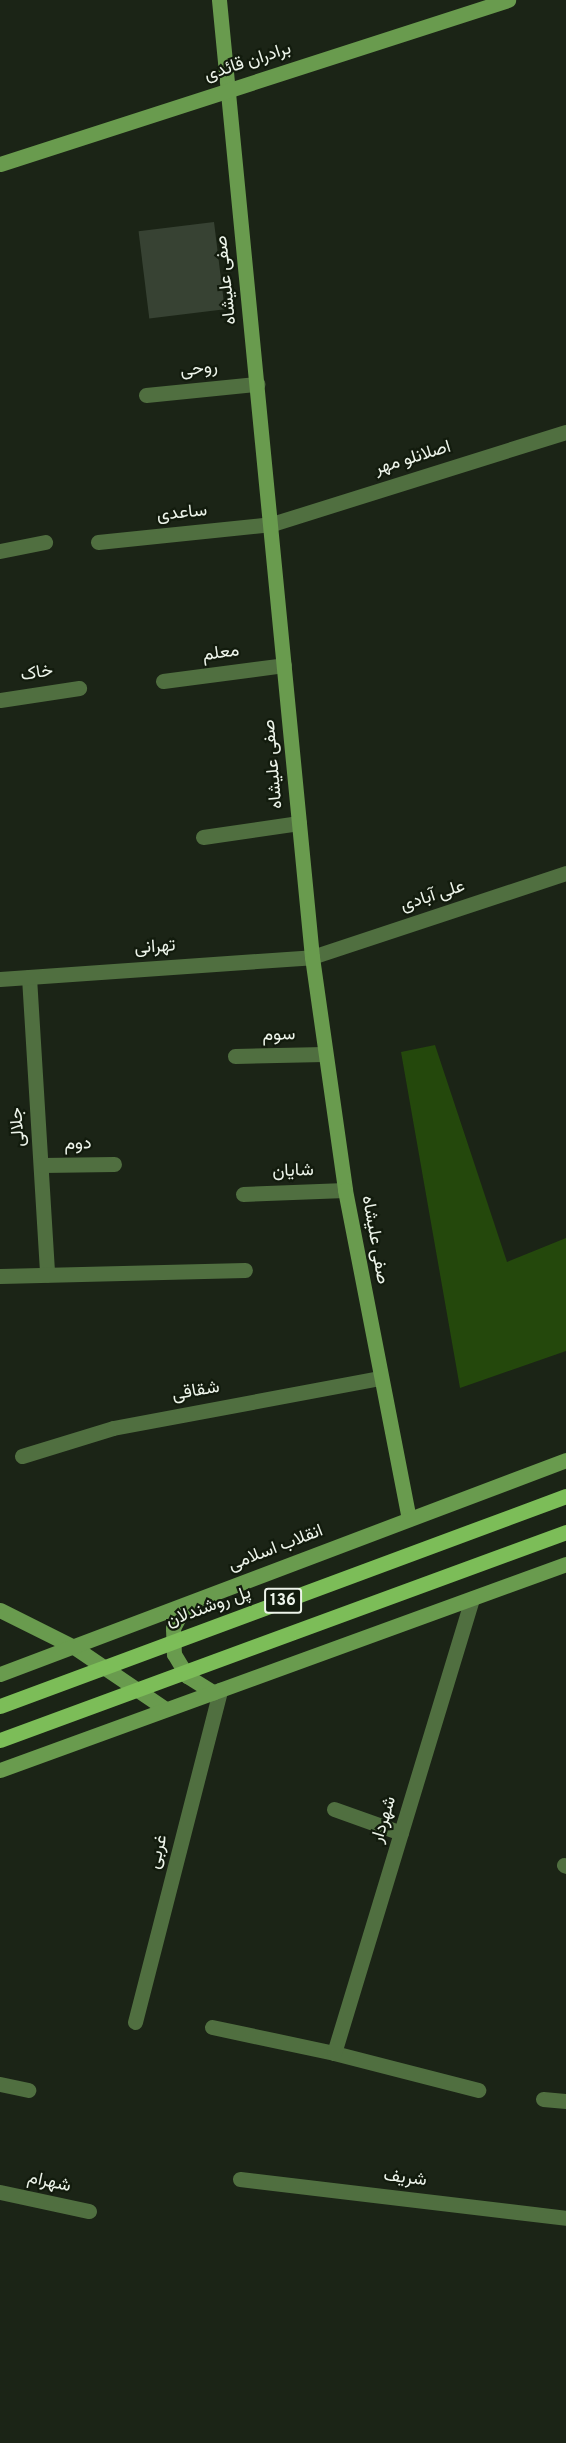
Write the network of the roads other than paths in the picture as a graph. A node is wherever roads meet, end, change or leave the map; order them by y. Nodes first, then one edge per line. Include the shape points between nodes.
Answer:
1 (219, 0) edge
2 (508, 0) edge
3 (228, 90) junction
4 (0, 164) edge
5 (256, 384) junction
6 (146, 395) dead end
7 (566, 432) edge
8 (272, 524) junction
9 (45, 542) dead end
10 (98, 542) dead end
11 (0, 551) edge
12 (284, 665) junction
13 (163, 681) dead end
14 (79, 688) dead end
15 (0, 700) edge
16 (299, 823) junction
17 (203, 837) dead end
18 (566, 873) edge
19 (312, 957) junction
20 (29, 977) junction
21 (0, 979) edge
22 (324, 1054) junction
23 (235, 1056) dead end
24 (114, 1164) dead end
25 (42, 1165) junction
26 (345, 1190) junction
27 (243, 1194) dead end
28 (245, 1270) dead end
29 (47, 1274) junction
30 (0, 1276) edge
31 (380, 1378) junction
32 (22, 1456) dead end
33 (566, 1460) edge
34 (566, 1496) edge
35 (409, 1518) junction
36 (566, 1532) edge
37 (566, 1564) edge
38 (472, 1598) junction
39 (192, 1602) junction
40 (0, 1610) edge
41 (74, 1647) junction
42 (0, 1674) edge
43 (216, 1691) junction
44 (0, 1706) edge
45 (164, 1708) junction
46 (0, 1740) edge
47 (0, 1770) edge
48 (334, 1809) dead end
49 (401, 1833) junction
50 (135, 2022) dead end
51 (212, 2027) dead end
52 (334, 2053) junction
53 (0, 2084) edge
54 (28, 2090) dead end
55 (478, 2090) dead end
56 (543, 2099) dead end
57 (566, 2102) edge
58 (240, 2179) dead end
59 (0, 2192) edge
60 (89, 2211) dead end
61 (566, 2218) edge

1 - 3 main road, صفی علیشاه
2 - 3 main road, برادران قائدی
3 - 4 main road, برادران قائدی
3 - 5 main road, صفی علیشاه
5 - 6 street, روحی
5 - 8 main road, صفی علیشاه
7 - 8 street, اصلانلو مهر
8 - 10 street, ساعدی
8 - 12 main road, صفی علیشاه
9 - 11 street
12 - 13 street, معلم
12 - 16 main road, صفی علیشاه
14 - 15 street, خاک
16 - 17 street
16 - 19 main road, صفی علیشاه
18 - 19 street, علی آبادی
19 - 20 street, تهرانی
19 - 22 main road, صفی علیشاه
20 - 21 street, تهرانی
20 - 25 street, جلالی
22 - 23 street, سوم
22 - 26 main road, صفی علیشاه
24 - 25 street, دوم
25 - 29 street, جلالی
26 - 27 street, شایان
26 - 31 main road, صفی علیشاه
28 - 29 street
29 - 30 street
31 - 32 street, شقاقی via 112,1428
31 - 35 main road, صفی علیشاه
33 - 35 main road, انقلاب اسلامی
34 - 44 main road, پل روشندلان / 136
35 - 39 main road, انقلاب اسلامی
36 - 46 main road, 136
37 - 38 main road
38 - 43 main road
38 - 49 street, شهردار
39 - 41 main road, انقلاب اسلامی
39 - 43 main road via 173,1628 174,1654 187,1676
40 - 41 main road
41 - 42 main road, انقلاب اسلامی
41 - 45 main road
43 - 45 main road
43 - 50 street, غربی
45 - 47 main road
48 - 49 street
49 - 52 street, شهردار
51 - 52 street
52 - 55 street
53 - 54 street
56 - 57 street
58 - 61 street, شریف
59 - 60 street, شهرام

